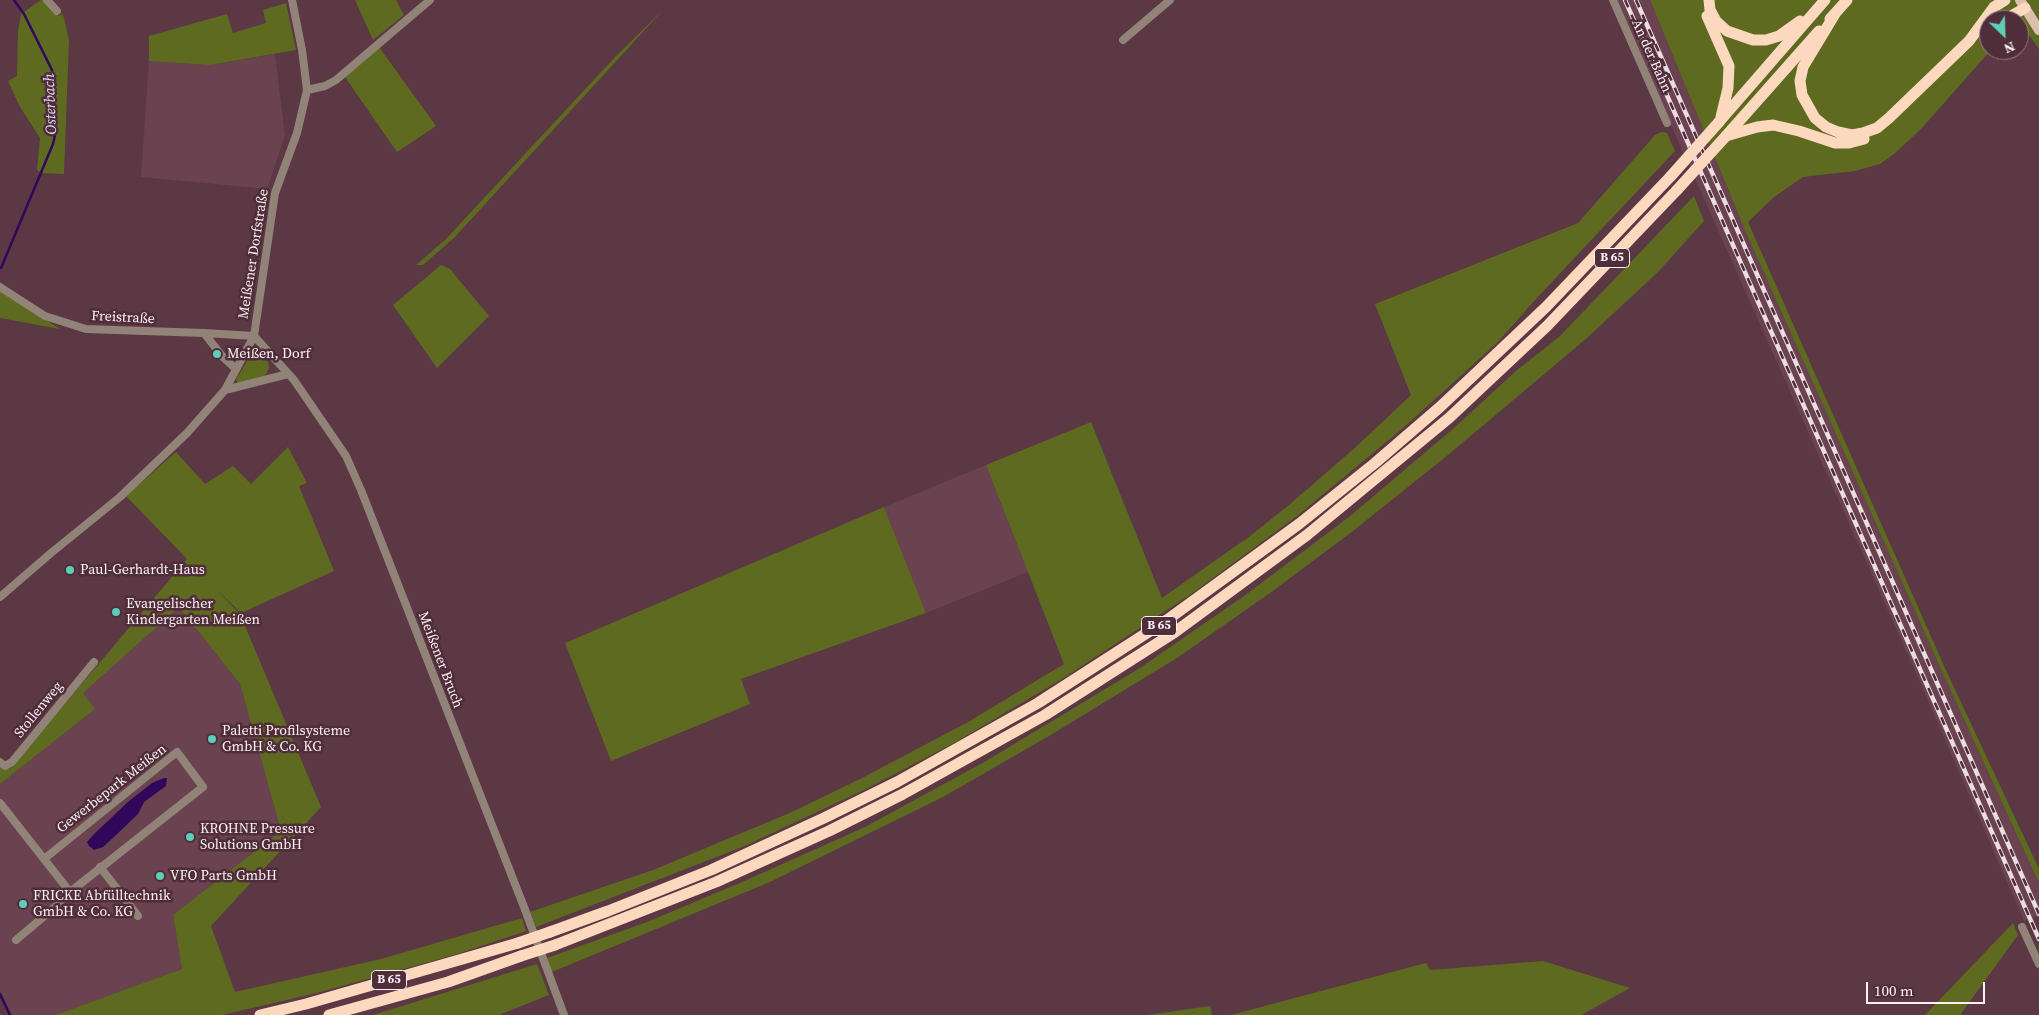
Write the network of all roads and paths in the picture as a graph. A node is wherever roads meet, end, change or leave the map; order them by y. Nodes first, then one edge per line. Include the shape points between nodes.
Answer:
1 (48, 0) edge
2 (292, 0) edge
3 (430, 0) edge
4 (1170, 0) edge
5 (1613, 0) edge
6 (1703, 0) edge
7 (1709, 0) edge
8 (1847, 0) edge
9 (2005, 0) edge
10 (1824, 1) edge
11 (2023, 4) edge
12 (58, 10) dead end
13 (1992, 10) edge
14 (1835, 14) junction
15 (1979, 28) edge
16 (2039, 30) edge
17 (1979, 38) edge
18 (1123, 40) dead end
19 (307, 90) junction
20 (1719, 122) junction
21 (1667, 123) dead end
22 (1726, 136) junction
23 (0, 287) edge
24 (204, 332) junction
25 (254, 336) junction
26 (236, 369) junction
27 (288, 374) junction
28 (225, 390) junction
29 (0, 597) edge
30 (94, 662) dead end
31 (0, 762) edge
32 (0, 803) edge
33 (44, 859) junction
34 (100, 868) junction
35 (70, 892) junction
36 (138, 916) dead end
37 (2022, 926) dead end
38 (16, 940) dead end
39 (2039, 964) edge
40 (260, 1015) edge
41 (329, 1015) edge
42 (564, 1015) edge

1 - 12 street
2 - 19 street, Meißener Dorfstraße
3 - 19 street via 336,80
4 - 18 street
5 - 21 street, An der Bahn
6 - 20 highway via 1729,66 1728,88
7 - 10 highway via 1716,21 1727,31 1753,40 1779,36
8 - 14 highway, B 65
9 - 13 highway
10 - 20 highway, B 65
11 - 16 main road
14 - 15 highway via 1803,67 1800,81 1802,95 1815,118 1826,127 1852,135 1877,128 1889,118
14 - 22 highway, B 65
17 - 22 highway via 1874,136 1849,143 1834,143 1773,125
19 - 25 street, Meißener Dorfstraße via 297,133 275,193
20 - 40 highway, B 65, bridge via 1546,307 1375,463 1299,524 1167,620 1038,703 880,790 711,870 550,932
22 - 41 highway, B 65, bridge via 1547,326 1449,418 1307,535 1175,632 1045,714 904,794 716,882 448,982
23 - 24 street, Freistraße via 45,316 86,329
24 - 25 street, Freistraße
24 - 26 street
25 - 26 street, Meißener Dorfstraße
25 - 27 street, Meißener Bruch
26 - 28 street, Meißener Dorfstraße
27 - 28 street
27 - 42 street, Meißener Bruch via 346,456 361,490
28 - 29 street, Meißener Dorfstraße via 142,477
30 - 31 street, Stollenweg via 12,762 5,766
32 - 33 street
33 - 34 street, Gewerbepark Meißen via 177,752 203,787
33 - 35 street
34 - 35 street, Gewerbepark Meißen
34 - 36 street
35 - 38 street, Gewerbepark Meißen
37 - 39 street

